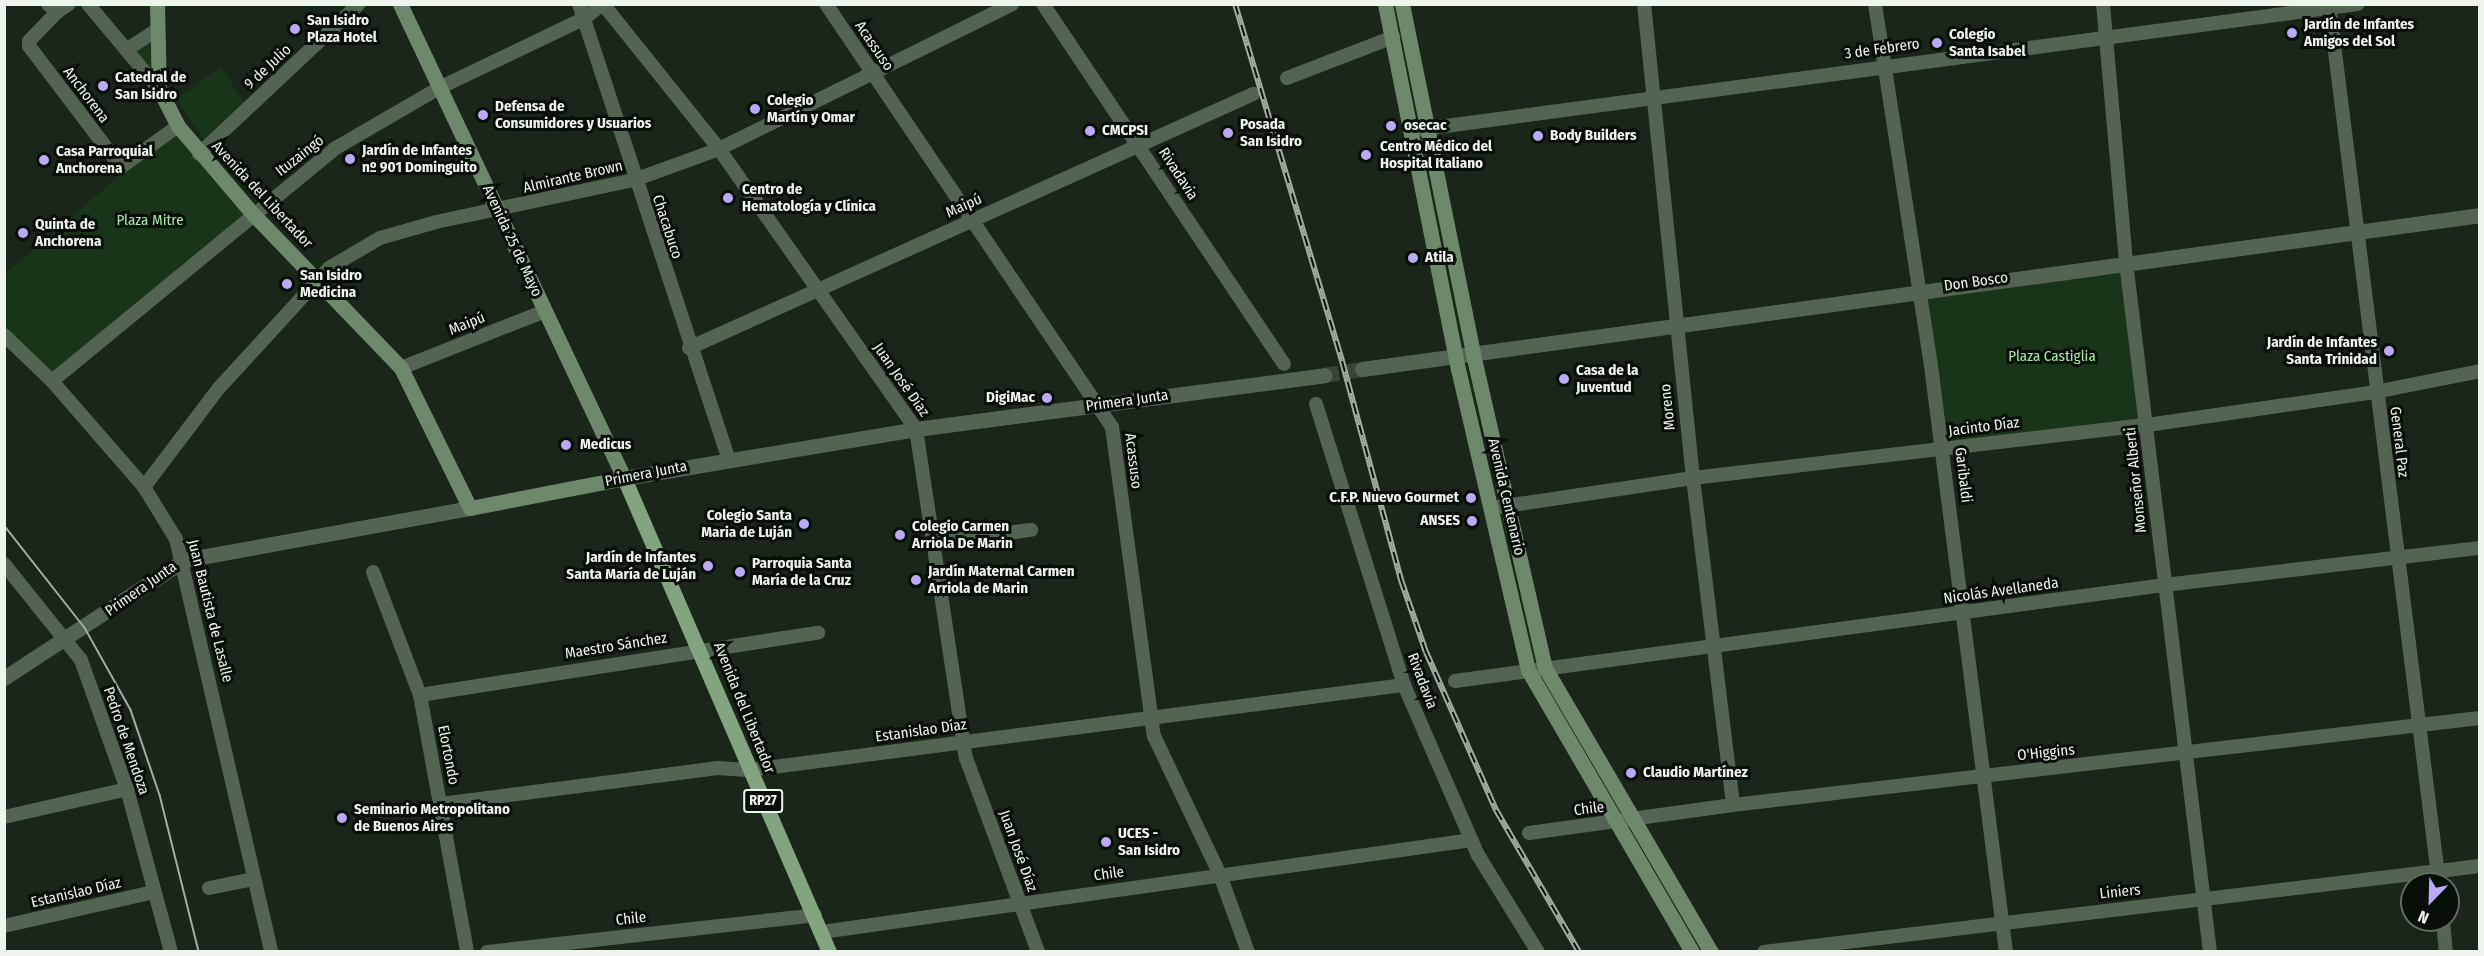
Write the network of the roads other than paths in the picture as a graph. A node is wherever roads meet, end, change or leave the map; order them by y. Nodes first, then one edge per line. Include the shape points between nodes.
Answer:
1 (69, 4) edge
2 (88, 4) edge
3 (157, 4) edge
4 (359, 4) edge
5 (400, 4) edge
6 (579, 4) edge
7 (602, 4) edge
8 (826, 4) edge
9 (1012, 4) edge
10 (1043, 4) edge
11 (1385, 4) edge
12 (1402, 4) edge
13 (1644, 4) edge
14 (1875, 4) edge
15 (2103, 4) edge
16 (2358, 4) edge
17 (2329, 6) edge
18 (53, 8) edge
19 (585, 18) junction
20 (155, 31) junction
21 (2106, 35) junction
22 (1393, 37) junction
23 (126, 50) junction
24 (1882, 65) junction
25 (872, 72) junction
26 (1287, 78) dead end
27 (441, 87) junction
28 (159, 89) junction
29 (1253, 94) dead end
30 (1654, 97) junction
31 (178, 126) junction
32 (1429, 127) junction
33 (1411, 130) junction
34 (1140, 145) junction
35 (719, 149) junction
36 (199, 154) junction
37 (634, 180) junction
38 (498, 211) junction
39 (253, 214) junction
40 (2480, 216) edge
41 (971, 221) junction
42 (2355, 233) junction
43 (2126, 262) junction
44 (317, 280) junction
45 (818, 290) junction
46 (1921, 290) junction
47 (545, 311) junction
48 (1676, 325) junction
49 (4, 335) edge
50 (689, 348) junction
51 (1473, 354) junction
52 (1455, 356) junction
53 (1284, 364) dead end
54 (401, 368) junction
55 (1362, 369) tunnel mouth
56 (2480, 371) edge
57 (1324, 375) tunnel mouth
58 (52, 381) junction
59 (2375, 392) junction
60 (1316, 404) dead end
61 (1098, 405) junction
62 (2147, 425) junction
63 (916, 429) junction
64 (1943, 448) junction
65 (728, 458) junction
66 (624, 478) junction
67 (1693, 478) junction
68 (144, 487) junction
69 (1509, 505) junction
70 (470, 508) junction
71 (1492, 508) junction
72 (1031, 530) dead end
73 (933, 543) junction
74 (2480, 548) edge
75 (184, 560) junction
76 (2397, 560) junction
77 (4, 564) edge
78 (373, 572) dead end
79 (2164, 585) junction
80 (1963, 612) junction
81 (818, 633) dead end
82 (68, 639) junction
83 (1713, 646) junction
84 (700, 649) junction
85 (1545, 668) junction
86 (1528, 670) junction
87 (4, 678) edge
88 (1455, 681) dead end
89 (1404, 685) junction
90 (420, 695) junction
91 (2480, 718) edge
92 (1150, 719) junction
93 (2419, 725) junction
94 (962, 742) junction
95 (2185, 754) junction
96 (750, 770) junction
97 (1982, 777) junction
98 (127, 789) junction
99 (441, 804) junction
100 (1733, 805) junction
101 (4, 817) edge
102 (1635, 820) junction
103 (1617, 822) junction
104 (1529, 833) dead end
105 (1472, 840) junction
106 (2480, 866) edge
107 (2438, 872) edge
108 (2460, 872) edge
109 (1220, 875) junction
110 (254, 879) junction
111 (2400, 882) edge
112 (209, 888) dead end
113 (154, 892) junction
114 (2203, 901) junction
115 (1020, 902) junction
116 (815, 915) junction
117 (2002, 921) junction
118 (4, 926) edge
119 (822, 932) junction
120 (2444, 932) edge
121 (171, 951) edge
122 (271, 951) edge
123 (467, 951) edge
124 (487, 951) edge
125 (829, 951) edge
126 (1038, 951) edge
127 (1248, 951) edge
128 (1538, 951) edge
129 (1692, 951) edge
130 (1711, 951) edge
131 (1764, 951) edge
132 (2006, 951) edge
133 (2210, 951) edge
134 (2446, 951) edge

1 - 18 street
2 - 23 street
3 - 20 main road, Avenida del Libertador
4 - 36 street, 9 de Julio
5 - 27 main road, Avenida 25 de Mayo / RP27
6 - 19 street, Chacabuco
7 - 19 street, Ituzaingó
7 - 35 street, Juan José Díaz
8 - 25 street, Acassuso
9 - 25 street, Almirante Brown
10 - 34 street, Rivadavia
11 - 22 main road, Avenida Centenario
12 - 32 main road, Avenida Centenario
13 - 30 street, Moreno
14 - 24 street, Garibaldi
15 - 21 street, Monseñor Alberti
16 - 17 street, 3 de Febrero
17 - 21 street, 3 de Febrero
17 - 42 street, General Paz
18 - 31 street, Anchorena via 29,41 31,50 121,167
19 - 27 street, Ituzaingó
19 - 37 street, Chacabuco
20 - 23 street
20 - 28 main road, Avenida del Libertador
21 - 24 street, 3 de Febrero
21 - 43 street, Monseñor Alberti
22 - 26 street
22 - 33 main road, Avenida Centenario
23 - 28 street
24 - 30 street, 3 de Febrero
24 - 46 street, Garibaldi
25 - 35 street, Almirante Brown
25 - 41 street, Acassuso
27 - 38 main road, Avenida 25 de Mayo / RP27
27 - 39 street, Ituzaingó via 333,149
28 - 31 main road, Avenida del Libertador
29 - 34 street, Maipú
30 - 32 street, 3 de Febrero
30 - 48 street, Moreno
31 - 36 main road, Avenida del Libertador
32 - 33 street, 3 de Febrero
32 - 51 main road, Avenida Centenario
33 - 52 main road, Avenida Centenario
34 - 41 street, Maipú
34 - 53 street, Rivadavia
35 - 37 street, Almirante Brown
35 - 45 street, Juan José Díaz
36 - 39 main road, Avenida del Libertador
37 - 38 street, Almirante Brown
37 - 50 street, Chacabuco
38 - 44 street, Almirante Brown via 436,222 380,238 329,268
38 - 47 main road, Avenida 25 de Mayo / RP27
39 - 44 main road, Avenida del Libertador
39 - 58 street, Ituzaingó
40 - 42 street, Don Bosco
41 - 45 street, Maipú
41 - 61 street, Acassuso
42 - 43 street, Don Bosco
42 - 59 street, General Paz
43 - 46 street, Don Bosco
43 - 62 street, Monseñor Alberti
44 - 54 main road, Avenida del Libertador
44 - 68 street, Almirante Brown via 219,388
45 - 50 street, Maipú
45 - 63 street, Juan José Díaz
46 - 48 street, Don Bosco
46 - 64 street, Garibaldi
47 - 54 street, Maipú
47 - 66 main road, Avenida 25 de Mayo / RP27
48 - 51 street, Don Bosco
48 - 67 street, Moreno
49 - 58 street, Juan Bautista de Lasalle
50 - 65 street, Chacabuco
51 - 52 street
51 - 69 main road, Avenida Centenario
52 - 55 street
52 - 71 main road, Avenida Centenario
54 - 70 main road, Avenida del Libertador
56 - 59 street, Jacinto Díaz
57 - 61 street, Primera Junta
58 - 68 street, Juan Bautista de Lasalle
59 - 62 street, Jacinto Díaz
59 - 76 street, General Paz
60 - 89 street, Rivadavia
61 - 63 street, Primera Junta
61 - 92 street, Acassuso via 1112,427
62 - 64 street, Jacinto Díaz
62 - 79 street, Monseñor Alberti
63 - 65 street, Primera Junta
63 - 73 street, Juan José Díaz
64 - 67 street, Jacinto Díaz
64 - 80 street, Garibaldi
65 - 66 street, Primera Junta
66 - 70 main road, Primera Junta
66 - 84 main road, Avenida del Libertador / RP27
67 - 69 street, Jacinto Díaz
67 - 83 street, Moreno
68 - 75 street, Juan Bautista de Lasalle via 176,539
69 - 71 street, Jacinto Díaz
69 - 85 main road, Avenida Centenario
70 - 75 street, Primera Junta
71 - 86 main road, Avenida Centenario
72 - 73 street
73 - 94 street, Juan José Díaz
74 - 76 street, Nicolás Avellaneda
75 - 82 street, Primera Junta
75 - 110 street, Juan Bautista de Lasalle
76 - 79 street, Nicolás Avellaneda
76 - 93 street, General Paz
77 - 82 street, Pedro de Mendoza
78 - 90 street, Elortondo
79 - 80 street, Nicolás Avellaneda
79 - 95 street, Monseñor Alberti
80 - 83 street, Nicolás Avellaneda
80 - 97 street, Garibaldi
81 - 84 street, Maestro Sánchez
82 - 87 street, Primera Junta
82 - 98 street, Pedro de Mendoza via 81,660
83 - 85 street, Nicolás Avellaneda
83 - 100 street, Moreno
84 - 90 street, Maestro Sánchez
84 - 96 main road, Avenida del Libertador / RP27
85 - 86 street, Nicolás Avellaneda
85 - 102 main road, Avenida Centenario
86 - 88 street
86 - 103 main road, Avenida Centenario
89 - 92 street, Estanislao Díaz
89 - 105 street, Rivadavia
90 - 99 street, Elortondo
91 - 93 street, O'Higgins
92 - 94 street, Estanislao Díaz
92 - 109 street, Acassuso via 1154,736
93 - 95 street, O'Higgins
93 - 107 street, General Paz
94 - 96 street, Estanislao Díaz
94 - 115 street, Juan José Díaz
95 - 97 street, O'Higgins
95 - 114 street, Monseñor Alberti
96 - 99 street, Estanislao Díaz via 718,768
96 - 116 main road, Avenida del Libertador / RP27
97 - 100 street, O'Higgins
97 - 117 street, Garibaldi
98 - 101 street
98 - 113 street, Pedro de Mendoza
99 - 123 street, Elortondo
100 - 102 street, O'Higgins
102 - 103 street, O'Higgins
102 - 130 main road, Avenida Centenario
103 - 104 street, Chile
103 - 129 main road, Avenida Centenario
105 - 109 street, Chile
105 - 128 street, Rivadavia
106 - 108 street, Liniers
109 - 115 street, Chile
109 - 127 street, Acassuso
110 - 112 street
110 - 122 street, Juan Bautista de Lasalle
111 - 114 street, Liniers
113 - 118 street, Estanislao Díaz
113 - 121 street, Pedro de Mendoza
114 - 117 street, Liniers
114 - 133 street, Monseñor Alberti
115 - 119 street, Chile
115 - 126 street, Juan José Díaz
116 - 119 main road, Avenida del Libertador / RP27
116 - 124 street, Chile
117 - 131 street, Liniers
117 - 132 street, Garibaldi
119 - 125 main road, Avenida del Libertador / RP27
120 - 134 street

